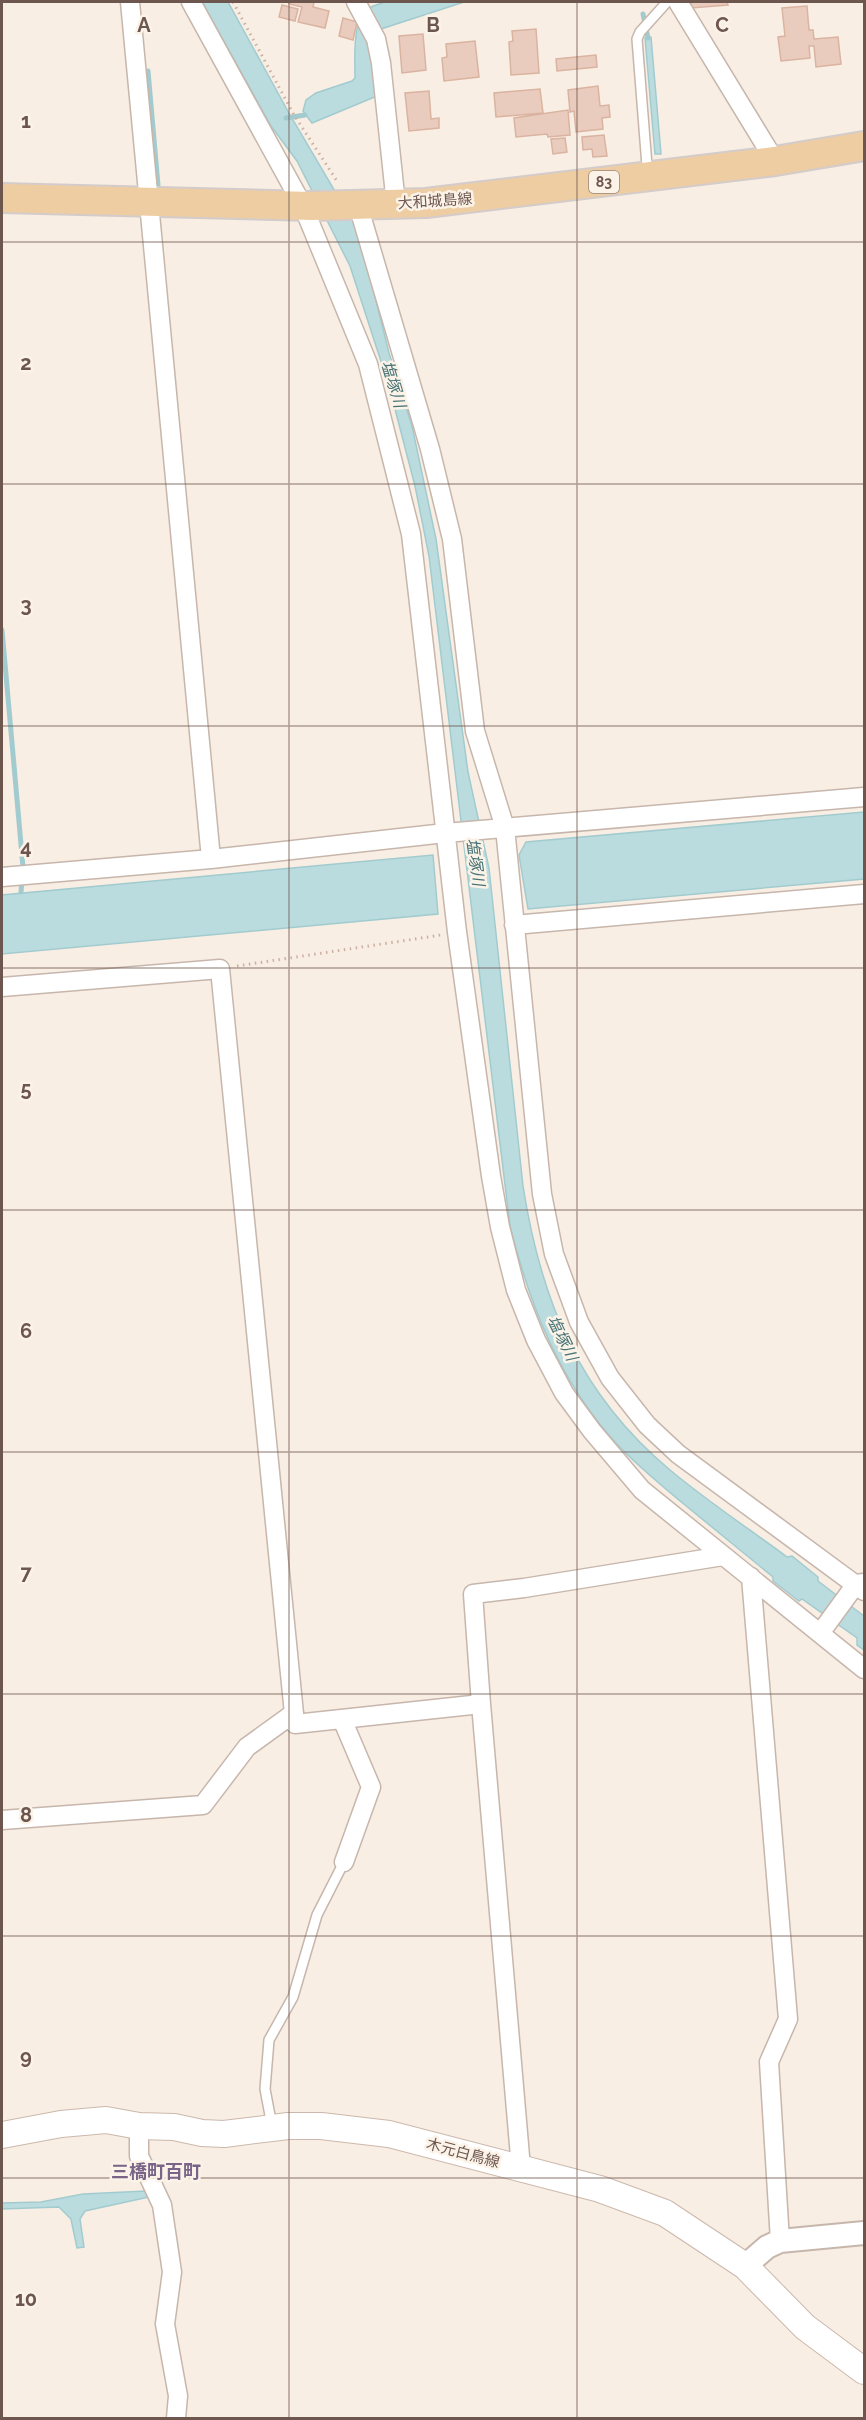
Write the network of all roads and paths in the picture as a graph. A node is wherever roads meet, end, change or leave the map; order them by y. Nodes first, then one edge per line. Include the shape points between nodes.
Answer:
1 (130, 2) edge
2 (191, 2) edge
3 (233, 2) edge
4 (356, 2) edge
5 (667, 2) edge
6 (678, 2) edge
7 (864, 146) edge
8 (774, 161) junction
9 (647, 166) dead end
10 (2, 198) edge
11 (148, 203) junction
12 (396, 204) junction
13 (351, 205) junction
14 (308, 206) junction
15 (864, 797) edge
16 (505, 828) junction
17 (445, 833) junction
18 (211, 859) junction
19 (2, 877) edge
20 (864, 894) edge
21 (514, 925) junction
22 (457, 932) junction
23 (220, 969) junction
24 (2, 987) edge
25 (723, 1556) junction
26 (751, 1576) junction
27 (858, 1588) edge
28 (821, 1632) junction
29 (864, 1669) edge
30 (480, 1704) junction
31 (294, 1713) junction
32 (342, 1719) junction
33 (2, 1820) edge
34 (344, 1862) joint
35 (139, 2126) junction
36 (272, 2128) junction
37 (2, 2135) edge
38 (521, 2168) junction
39 (864, 2233) edge
40 (780, 2241) junction
41 (745, 2266) junction
42 (864, 2371) edge
43 (176, 2418) edge

1 - 11 street
2 - 14 street
3 - 13 path via 294,116
4 - 12 street via 375,39 381,63
5 - 9 lane via 637,39
6 - 8 street
7 - 8 main road, 大和城島線 / 83
8 - 12 main road, 大和城島線 / 83
10 - 11 main road, 大和城島線 / 83
11 - 14 main road, 大和城島線 / 83
11 - 18 street
12 - 13 main road, 大和城島線 / 83
13 - 14 main road, 大和城島線 / 83
13 - 16 street via 430,449 452,539 475,731
14 - 17 street via 368,364 411,534
15 - 16 street
16 - 17 street
16 - 21 street
17 - 18 street
17 - 22 street
18 - 19 street
20 - 21 street
21 - 27 street via 542,1194 554,1254 579,1323 610,1378 647,1425 678,1454
22 - 23 path
22 - 25 street via 500,1227 516,1290 536,1340 564,1393 642,1490
23 - 24 street
23 - 31 street
25 - 26 street
25 - 30 street via 474,1594
26 - 28 street
26 - 40 street via 788,2019 769,2062
27 - 28 street
28 - 29 street
30 - 32 street
30 - 38 street
31 - 32 street via 295,1724
31 - 33 street via 248,1747 203,1804
32 - 34 street via 370,1787
34 - 36 lane via 317,1915 293,1997 269,2040 265,2089
35 - 36 main road, 木元白鳥線 via 202,2133
35 - 37 main road, 木元白鳥線 via 106,2120
35 - 43 street via 139,2156 162,2205 172,2272 165,2324 178,2396
36 - 38 main road, 木元白鳥線 via 321,2126 389,2134
38 - 41 main road, 木元白鳥線 via 600,2189 664,2213
39 - 40 street
40 - 41 street
41 - 42 main road, 木元白鳥線 via 805,2327

